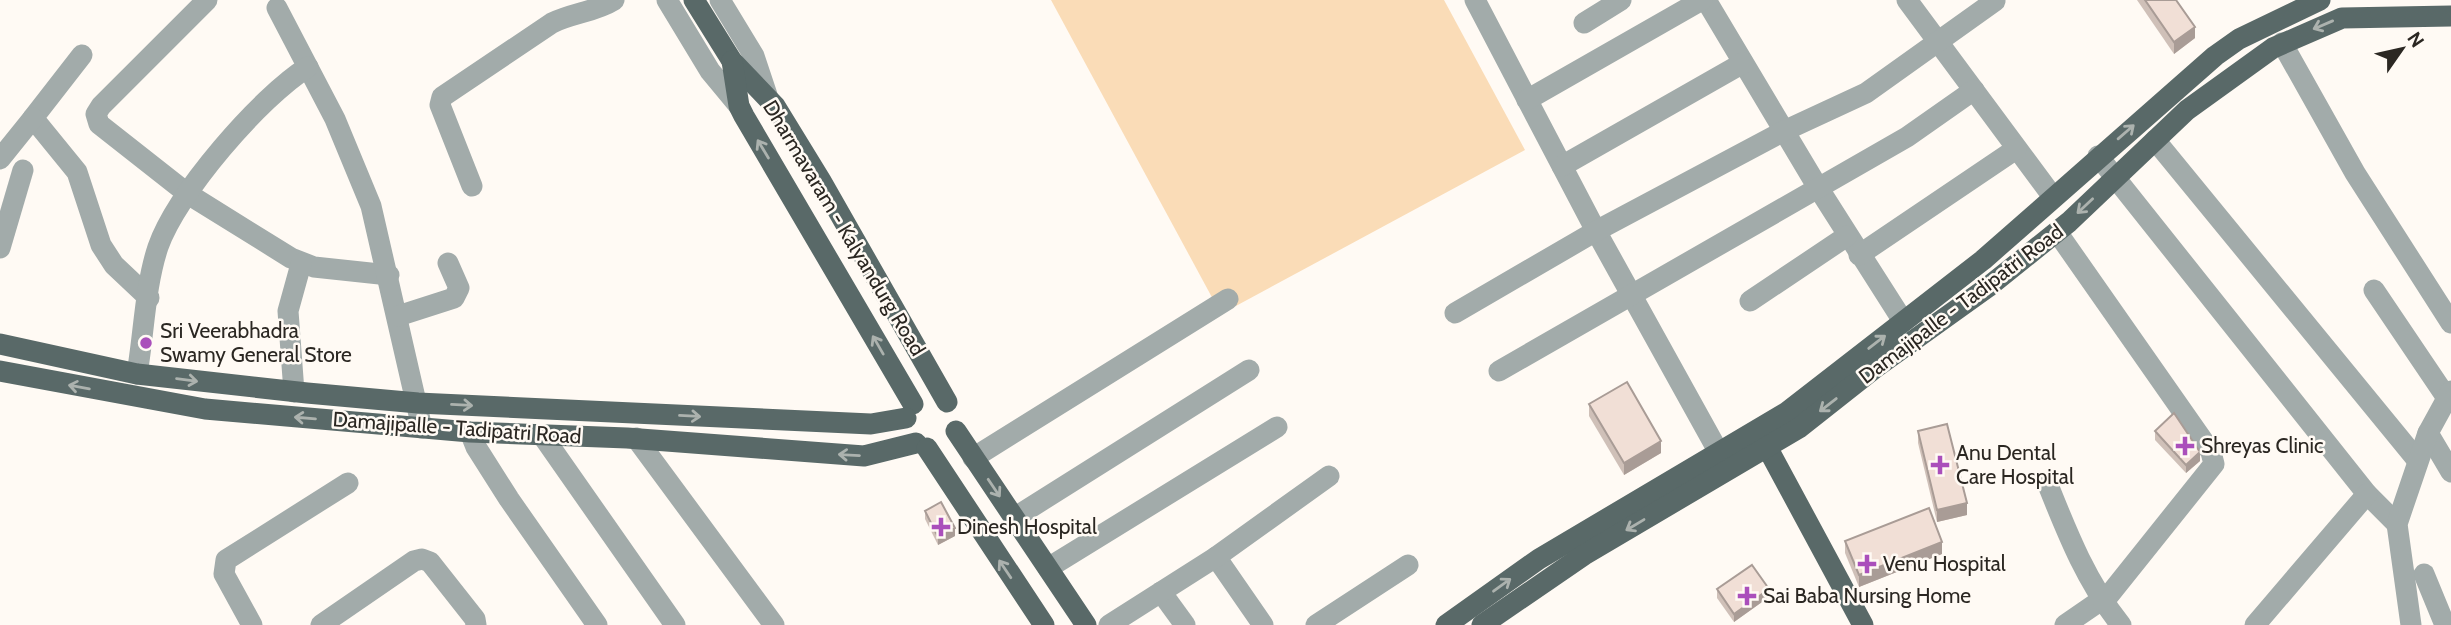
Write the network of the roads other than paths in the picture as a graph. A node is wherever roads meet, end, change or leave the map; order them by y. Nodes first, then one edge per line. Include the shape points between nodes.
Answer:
1 (207, 0) edge
2 (614, 0) edge
3 (667, 0) edge
4 (694, 0) edge
5 (720, 0) edge
6 (1475, 0) edge
7 (1620, 0) edge
8 (1704, 0) edge
9 (1907, 0) edge
10 (2320, 0) edge
11 (2416, 0) edge
12 (1995, 1) edge
13 (277, 8) dead end
14 (2359, 8) edge
15 (2394, 9) edge
16 (2445, 16) edge
17 (1584, 23) dead end
18 (1937, 42) junction
19 (2282, 43) junction
20 (82, 55) dead end
21 (729, 57) junction
22 (1743, 63) junction
23 (308, 67) junction
24 (1974, 90) junction
25 (767, 95) junction
26 (1527, 100) junction
27 (739, 106) junction
28 (33, 118) junction
29 (1784, 131) junction
30 (2155, 140) junction
31 (2016, 149) junction
32 (2098, 156) junction
33 (0, 159) edge
34 (1562, 166) junction
35 (23, 170) dead end
36 (2116, 177) junction
37 (472, 186) dead end
38 (1816, 186) junction
39 (188, 194) junction
40 (2053, 197) junction
41 (1596, 232) junction
42 (2057, 232) junction
43 (1847, 236) junction
44 (0, 248) edge
45 (1859, 255) junction
46 (301, 264) junction
47 (448, 264) dead end
48 (389, 275) junction
49 (2374, 290) dead end
50 (1631, 294) junction
51 (149, 298) junction
52 (1228, 299) dead end
53 (1750, 301) dead end
54 (1455, 313) dead end
55 (398, 316) junction
56 (1903, 321) junction
57 (2451, 323) edge
58 (0, 344) edge
59 (1249, 370) dead end
60 (0, 371) edge
61 (1499, 371) dead end
62 (137, 374) junction
63 (294, 392) junction
64 (2449, 394) edge
65 (947, 402) junction
66 (418, 403) junction
67 (909, 411) junction
68 (654, 414) junction
69 (1277, 427) dead end
70 (422, 428) junction
71 (956, 431) junction
72 (470, 432) junction
73 (542, 435) junction
74 (645, 439) junction
75 (2439, 441) edge
76 (922, 446) junction
77 (1767, 447) junction
78 (1718, 451) junction
79 (974, 458) junction
80 (2418, 461) junction
81 (2451, 472) edge
82 (1329, 476) dead end
83 (348, 483) dead end
84 (2048, 485) dead end
85 (2367, 494) junction
86 (1014, 518) junction
87 (2397, 524) junction
88 (1216, 557) junction
89 (1408, 565) dead end
90 (1048, 568) junction
91 (2424, 574) dead end
92 (1161, 592) junction
93 (2102, 601) junction
94 (253, 625) edge
95 (321, 625) edge
96 (476, 625) edge
97 (597, 625) edge
98 (675, 625) edge
99 (774, 625) edge
100 (1044, 625) edge
101 (1086, 625) edge
102 (1109, 625) edge
103 (1185, 625) edge
104 (1264, 625) edge
105 (1316, 625) edge
106 (1446, 625) edge
107 (1482, 625) edge
108 (1863, 625) edge
109 (2065, 625) edge
110 (2121, 625) edge
111 (2255, 625) edge
112 (2411, 625) edge
113 (2445, 625) edge

1 - 39 street via 96,114 99,124
2 - 37 street via 552,23 442,97 440,105
3 - 27 street via 710,71
4 - 21 main road, Dharmavaram - Kalyandurg Road
5 - 25 street via 754,56
6 - 26 street
7 - 17 street
8 - 22 street
8 - 26 street
9 - 18 street
32 -> 10 main road, Damajipalle - Tadipatri Road via 2227,47
11 - 16 main road, Damajipalle - Tadipatri Road
12 - 18 street
13 - 23 street
14 - 15 main road, Damajipalle - Tadipatri Road
14 -> 19 main road, Damajipalle - Tadipatri Road
15 - 16 main road, Damajipalle - Tadipatri Road
18 - 24 street
18 - 29 street via 1866,93
19 - 30 main road, Damajipalle - Tadipatri Road via 2196,102
19 - 57 street via 2360,182
20 - 28 street
21 - 25 main road, Dharmavaram - Kalyandurg Road
21 - 27 main road, Dharmavaram - Kalyandurg Road
22 - 29 street
22 - 34 street
23 - 39 street via 281,85
23 - 48 street via 356,166
24 - 31 street
24 - 38 street via 1907,137
25 - 65 main road, Dharmavaram - Kalyandurg Road
26 - 34 street
67 -> 27 main road, Dharmavaram - Kalyandurg Road
28 - 33 street
28 - 51 street via 77,172 101,245 114,265
29 - 38 street
29 - 41 street
30 - 36 main road, Damajipalle - Tadipatri Road
30 - 80 street
31 - 40 street
31 - 45 street
32 - 36 street
32 - 40 main road, Damajipalle - Tadipatri Road
34 - 41 street
35 - 44 street
36 -> 42 main road, Damajipalle - Tadipatri Road
36 - 85 street
38 - 43 street
38 - 50 street
39 - 46 street
39 - 51 street via 158,248
40 - 56 main road, Damajipalle - Tadipatri Road via 1983,260
41 - 50 street
41 - 54 street
42 -> 77 main road, Damajipalle - Tadipatri Road via 1799,428
42 - 93 street via 2211,452 2214,464
43 - 45 street
43 - 53 street
45 - 56 street
46 - 48 street
46 - 63 street via 288,311
47 - 55 street via 459,288 454,298
48 - 55 street
49 - 64 street
50 - 61 street
50 - 78 street
51 - 62 street
52 - 79 street
55 - 66 street
78 -> 56 main road, Damajipalle - Tadipatri Road via 1787,412
58 - 62 main road, Damajipalle - Tadipatri Road
59 - 86 street
70 -> 60 main road, Damajipalle - Tadipatri Road via 205,409
62 -> 63 main road, Damajipalle - Tadipatri Road
63 - 66 main road, Damajipalle - Tadipatri Road
64 - 75 street
65 - 67 main road, Damajipalle - Tadipatri Road via 933,397
65 - 71 main road via 956,415
66 -> 68 main road, Damajipalle - Tadipatri Road
66 - 70 street
68 -> 67 main road, Damajipalle - Tadipatri Road via 871,424
67 - 76 main road via 907,432
68 - 74 main road
69 - 90 street
70 - 72 main road, Damajipalle - Tadipatri Road
71 - 76 main road, Damajipalle - Tadipatri Road via 947,443
71 - 79 main road
72 - 73 main road, Damajipalle - Tadipatri Road
72 - 97 street via 509,499
73 - 74 main road, Damajipalle - Tadipatri Road
73 - 98 street
76 -> 74 main road, Damajipalle - Tadipatri Road via 864,456
74 - 99 street
75 - 80 street
75 - 81 street
100 -> 76 main road
77 -> 107 main road, Damajipalle - Tadipatri Road via 1584,555
77 - 108 main road
106 -> 78 main road, Damajipalle - Tadipatri Road via 1539,559
79 -> 86 main road
80 - 87 street
82 - 88 street
83 - 94 street via 226,560 224,574
84 - 93 street
85 - 87 street
85 - 111 street
86 - 90 main road
87 - 112 street
88 - 92 street
88 - 104 street
89 - 105 street
90 - 101 main road
91 - 113 street
92 - 102 street
92 - 103 street
93 - 109 street
93 - 110 street
95 - 96 street via 422,559 430,562

